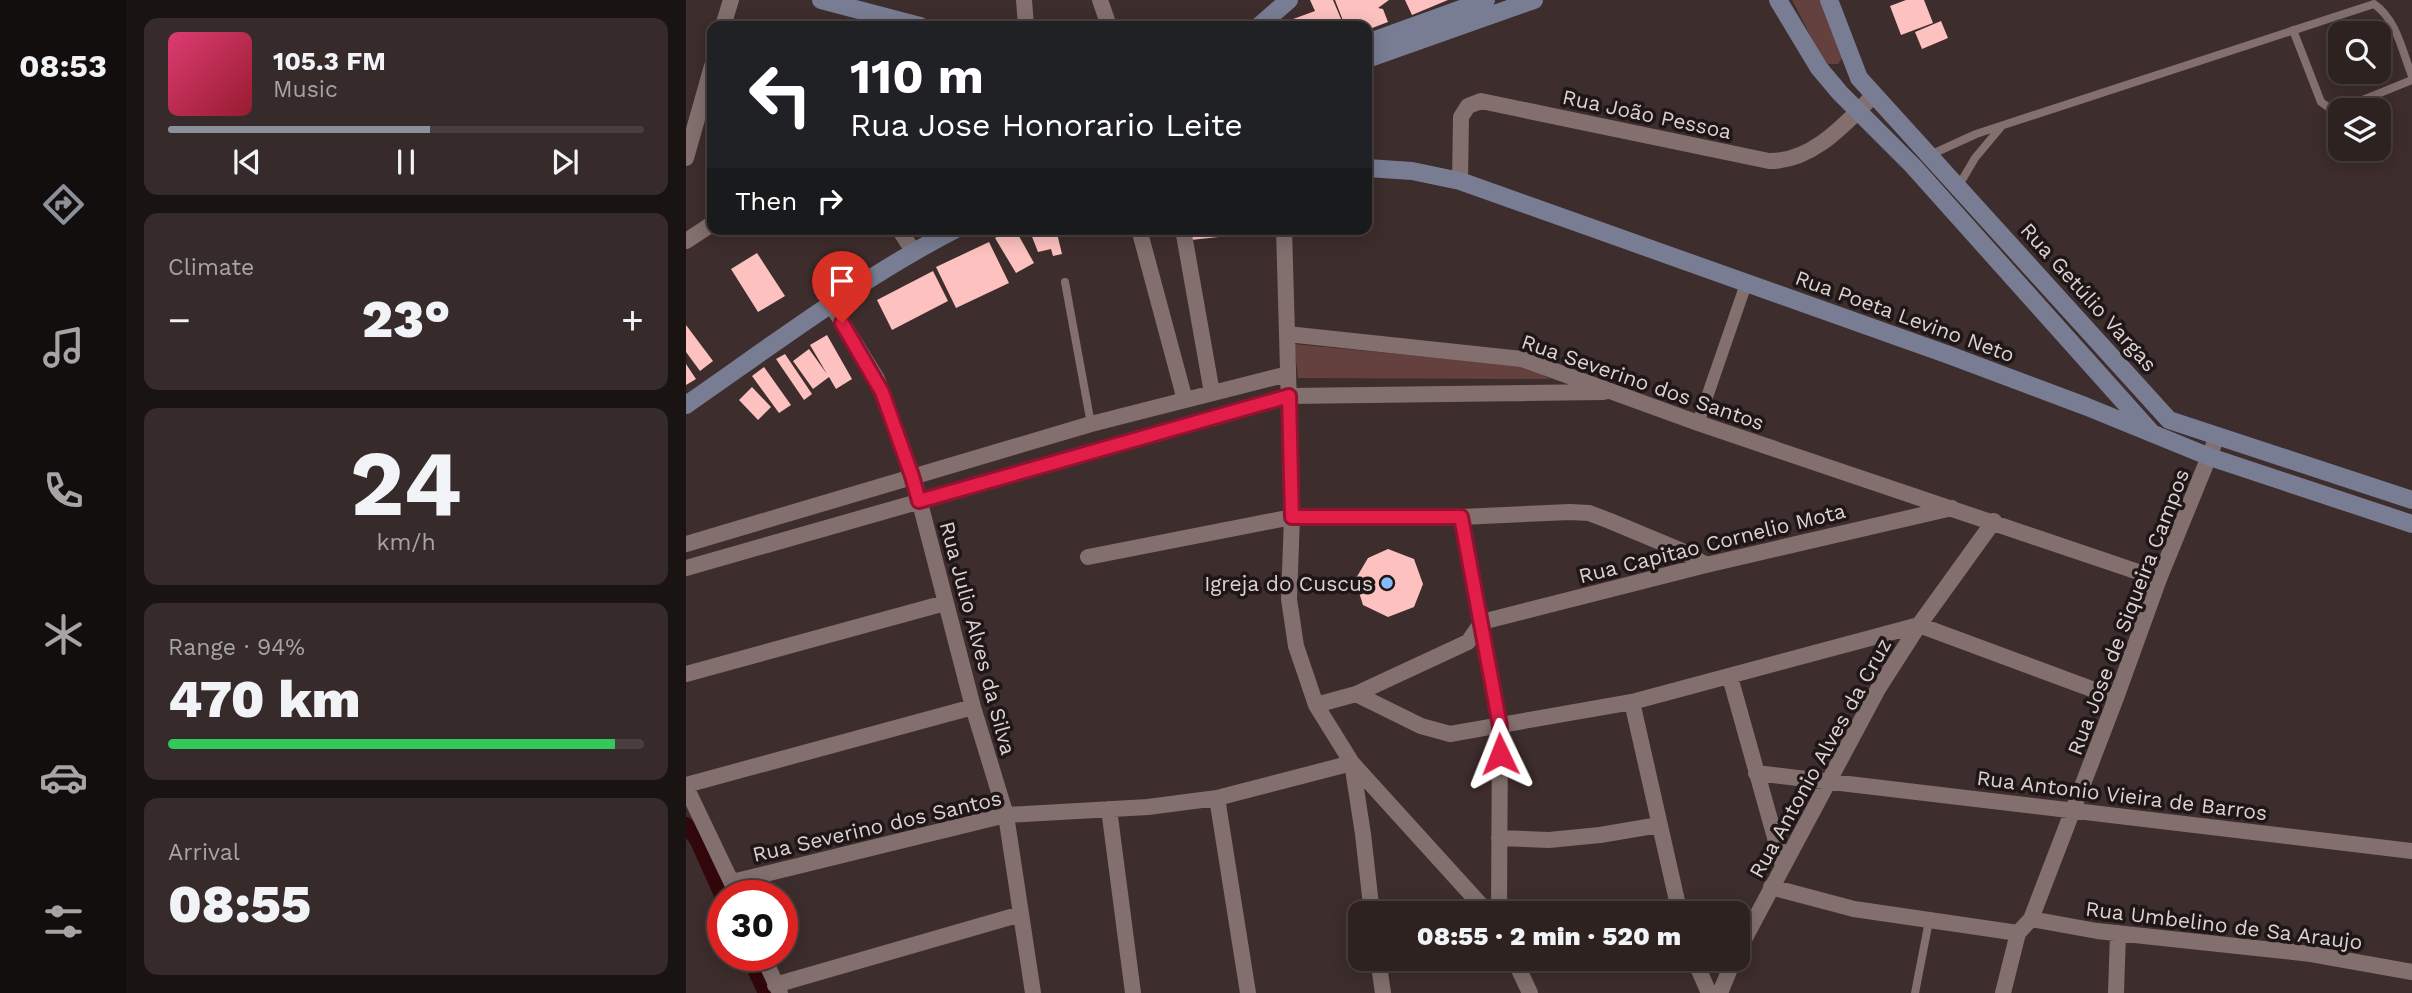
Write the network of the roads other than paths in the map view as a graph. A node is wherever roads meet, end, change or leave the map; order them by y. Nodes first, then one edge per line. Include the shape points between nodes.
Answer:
1 (731, 0) edge
2 (821, 0) edge
3 (1024, 0) edge
4 (1100, 0) edge
5 (1289, 0) edge
6 (1486, 0) edge
7 (1534, 0) edge
8 (1779, 0) edge
9 (1829, 0) edge
10 (1512, 4) edge
11 (725, 21) edge
12 (901, 21) edge
13 (1026, 21) edge
14 (1107, 21) edge
15 (1265, 21) edge
16 (1440, 25) junction
17 (2293, 30) junction
18 (1406, 37) junction
19 (1372, 42) edge
20 (1372, 56) edge
21 (2412, 78) edge
22 (707, 84) edge
23 (1873, 96) junction
24 (1859, 110) junction
25 (2001, 127) junction
26 (1928, 156) junction
27 (686, 158) edge
28 (1913, 166) junction
29 (1372, 167) edge
30 (1460, 181) junction
31 (1958, 188) junction
32 (1942, 200) junction
33 (707, 227) edge
34 (903, 235) edge
35 (942, 235) edge
36 (1141, 235) edge
37 (1184, 235) edge
38 (1284, 235) edge
39 (686, 241) edge
40 (913, 251) junction
41 (1065, 282) dead end
42 (1746, 284) junction
43 (831, 304) junction
44 (1287, 334) junction
45 (1288, 374) junction
46 (1613, 391) junction
47 (1213, 393) junction
48 (1289, 396) junction
49 (1185, 400) junction
50 (686, 405) edge
51 (1698, 423) junction
52 (1091, 425) junction
53 (2154, 435) junction
54 (2217, 437) junction
55 (2210, 457) junction
56 (912, 476) junction
57 (2412, 500) edge
58 (919, 501) junction
59 (1954, 508) junction
60 (1292, 517) junction
61 (1461, 517) junction
62 (1994, 522) junction
63 (2412, 524) edge
64 (686, 544) edge
65 (1088, 557) dead end
66 (1706, 565) junction
67 (686, 568) edge
68 (2159, 579) junction
69 (945, 603) junction
70 (1482, 622) junction
71 (1919, 625) junction
72 (686, 674) edge
73 (1730, 677) junction
74 (1356, 694) junction
75 (2116, 698) junction
76 (1632, 702) junction
77 (1315, 705) junction
78 (973, 707) junction
79 (1500, 726) junction
80 (1352, 763) junction
81 (1756, 773) junction
82 (1827, 781) junction
83 (686, 786) edge
84 (1217, 798) junction
85 (1109, 809) junction
86 (2074, 810) junction
87 (1006, 814) junction
88 (1659, 825) junction
89 (1499, 838) junction
90 (2412, 851) edge
91 (1783, 866) junction
92 (731, 880) edge
93 (768, 880) edge
94 (1771, 887) junction
95 (1371, 901) edge
96 (1477, 901) edge
97 (1500, 901) edge
98 (1677, 901) edge
99 (1021, 914) junction
100 (2031, 919) junction
101 (1929, 921) junction
102 (1750, 928) edge
103 (2018, 933) junction
104 (2118, 933) junction
105 (769, 971) edge
106 (1380, 971) edge
107 (1520, 971) edge
108 (1699, 971) edge
109 (1729, 971) edge
110 (2412, 972) edge
111 (777, 989) edge
112 (1033, 993) edge
113 (1133, 993) edge
114 (1248, 993) edge
115 (1383, 993) edge
116 (1530, 993) edge
117 (1709, 993) edge
118 (1720, 993) edge
119 (1915, 993) edge
120 (2003, 993) edge
121 (2116, 993) edge

1 - 11 street
2 - 12 main road
3 - 13 street
4 - 14 street
5 - 15 main road
6 - 16 main road
7 - 10 main road
8 - 24 main road, Rua Getúlio Vargas via 1819,68
9 - 23 main road, Rua Getúlio Vargas via 1859,78
10 - 16 main road
16 - 18 main road
17 - 21 lane via 2374,4 2392,23
17 - 21 lane via 2321,102 2331,109
17 - 25 lane
18 - 19 main road
18 - 20 main road
22 - 27 street
23 - 24 street, Rua João Pessoa
23 - 26 main road, Rua Getúlio Vargas
24 - 28 main road, Rua Getúlio Vargas
24 - 30 street, Rua João Pessoa via 1811,152 1784,162 1481,101 1468,106 1461,117
25 - 26 lane
25 - 31 lane
26 - 28 main road
26 - 31 main road, Rua Getúlio Vargas
28 - 32 main road, Rua Getúlio Vargas
29 - 30 main road, Rua Poeta Levino Neto
30 - 42 main road, Rua Poeta Levino Neto
31 - 32 main road
31 - 54 main road, Rua Getúlio Vargas via 2169,420
32 - 53 main road, Rua Getúlio Vargas
33 - 39 street
34 - 40 street
35 - 40 main road
36 - 49 street
37 - 47 street
38 - 44 street
40 - 43 main road
41 - 52 lane
42 - 51 street
42 - 53 main road, Rua Poeta Levino Neto via 1949,355
43 - 50 main road
43 - 56 street, Rua Julio Alves da Silva via 877,379
44 - 45 street
44 - 46 street, Rua Severino dos Santos via 1522,359
45 - 47 street
45 - 48 street
46 - 48 street
46 - 51 street, Rua Severino dos Santos
47 - 49 street
48 - 58 street
48 - 60 street
49 - 52 street
51 - 59 street, Rua Severino dos Santos
52 - 56 street
53 - 55 main road, Rua Poeta Levino Neto
54 - 55 street, Rua Jose de Siqueira Campos
54 - 57 main road, Rua Getúlio Vargas
55 - 63 main road, Rua Poeta Levino Neto
55 - 68 street, Rua Jose de Siqueira Campos
56 - 58 street, Rua Julio Alves da Silva
56 - 64 street
58 - 67 street
58 - 69 street, Rua Julio Alves da Silva
59 - 62 street, Rua Severino dos Santos
59 - 66 street, Rua Capitao Cornelio Mota
60 - 61 street
60 - 65 street
60 - 77 street via 1289,598 1296,646
61 - 66 street via 1589,513
61 - 70 street
62 - 68 street, Rua Severino dos Santos
62 - 71 street, Rua Antonio Alves da Cruz
66 - 70 street, Rua Capitao Cornelio Mota
68 - 75 street, Rua Jose de Siqueira Campos
69 - 72 street
69 - 78 street, Rua Julio Alves da Silva
70 - 74 street via 1468,642
70 - 79 street
71 - 73 street
71 - 75 street
71 - 82 street, Rua Antonio Alves da Cruz
73 - 76 street
73 - 81 street
74 - 77 street
74 - 79 street via 1421,726 1450,733
75 - 86 street, Rua Jose de Siqueira Campos
76 - 79 street
76 - 88 street
77 - 80 street
78 - 83 street
78 - 87 street, Rua Julio Alves da Silva
79 - 89 street
80 - 84 street, Rua Severino dos Santos
80 - 95 street
80 - 96 street
81 - 82 street, Rua Antonio Vieira de Barros
81 - 91 street
82 - 86 street, Rua Antonio Vieira de Barros
82 - 91 street, Rua Antonio Alves da Cruz
83 - 92 street
84 - 85 street, Rua Severino dos Santos
84 - 114 street
85 - 87 street, Rua Severino dos Santos
85 - 113 street
86 - 90 street, Rua Antonio Vieira de Barros
86 - 100 street, Rua Jose de Siqueira Campos
87 - 93 street, Rua Severino dos Santos
87 - 99 street, Rua Julio Alves da Silva
88 - 89 street via 1549,840
88 - 98 street
89 - 97 street
91 - 94 street, Rua Antonio Alves da Cruz
94 - 101 street via 1854,909
94 - 102 street, Rua Antonio Alves da Cruz
99 - 111 street
99 - 112 street, Rua Julio Alves da Silva
100 - 103 street
100 - 104 street, Rua Umbelino de Sa Araujo
101 - 103 street
101 - 119 lane
103 - 120 street
104 - 110 street, Rua Umbelino de Sa Araujo via 2311,954
104 - 121 street
105 - 111 street
106 - 115 street
107 - 116 street
108 - 117 street
109 - 118 street

